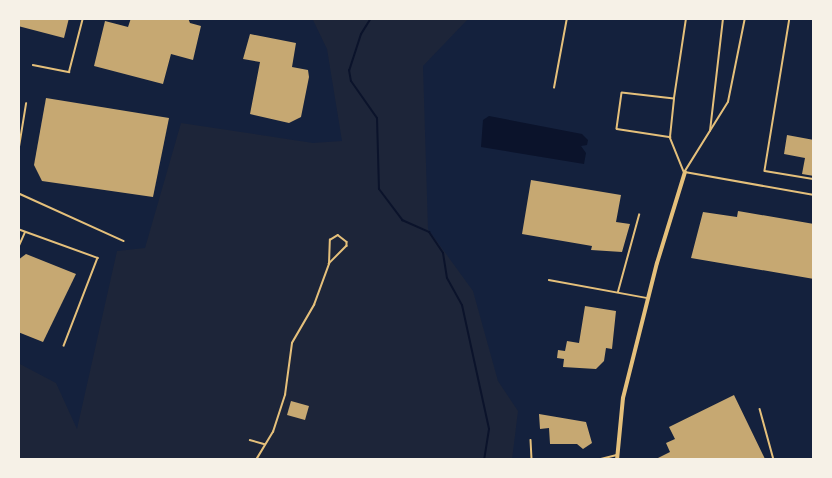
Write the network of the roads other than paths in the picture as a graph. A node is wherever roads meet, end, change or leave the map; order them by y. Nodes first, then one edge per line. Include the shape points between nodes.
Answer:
1 (83, 18) edge
2 (567, 18) edge
3 (685, 18) edge
4 (723, 18) edge
5 (745, 18) edge
6 (790, 18) edge
7 (33, 65) dead end
8 (554, 88) dead end
9 (674, 99) junction
10 (26, 104) dead end
11 (710, 132) junction
12 (670, 137) junction
13 (18, 153) edge
14 (685, 172) junction
15 (814, 179) edge
16 (18, 193) edge
17 (814, 195) edge
18 (639, 215) dead end
19 (18, 229) edge
20 (25, 231) junction
21 (124, 241) dead end
22 (18, 248) edge
23 (549, 280) dead end
24 (617, 292) junction
25 (648, 298) junction
26 (64, 346) dead end
27 (760, 409) dead end
28 (531, 440) dead end
29 (618, 454) junction
30 (532, 460) edge
31 (597, 460) edge
32 (617, 460) edge
33 (774, 460) edge

1 - 7 lane via 69,72
2 - 8 lane
3 - 9 lane
4 - 11 lane
5 - 11 lane via 734,84
6 - 15 lane via 765,171
9 - 12 lane
9 - 12 lane via 622,93 617,129
10 - 13 lane
11 - 14 lane
12 - 14 lane
14 - 17 lane
14 - 25 street
16 - 21 lane
18 - 24 lane
19 - 20 lane
20 - 22 lane
20 - 26 lane via 98,258
23 - 24 lane
24 - 25 lane
25 - 29 street via 623,398
27 - 33 lane
28 - 30 lane
29 - 31 lane
29 - 32 street

